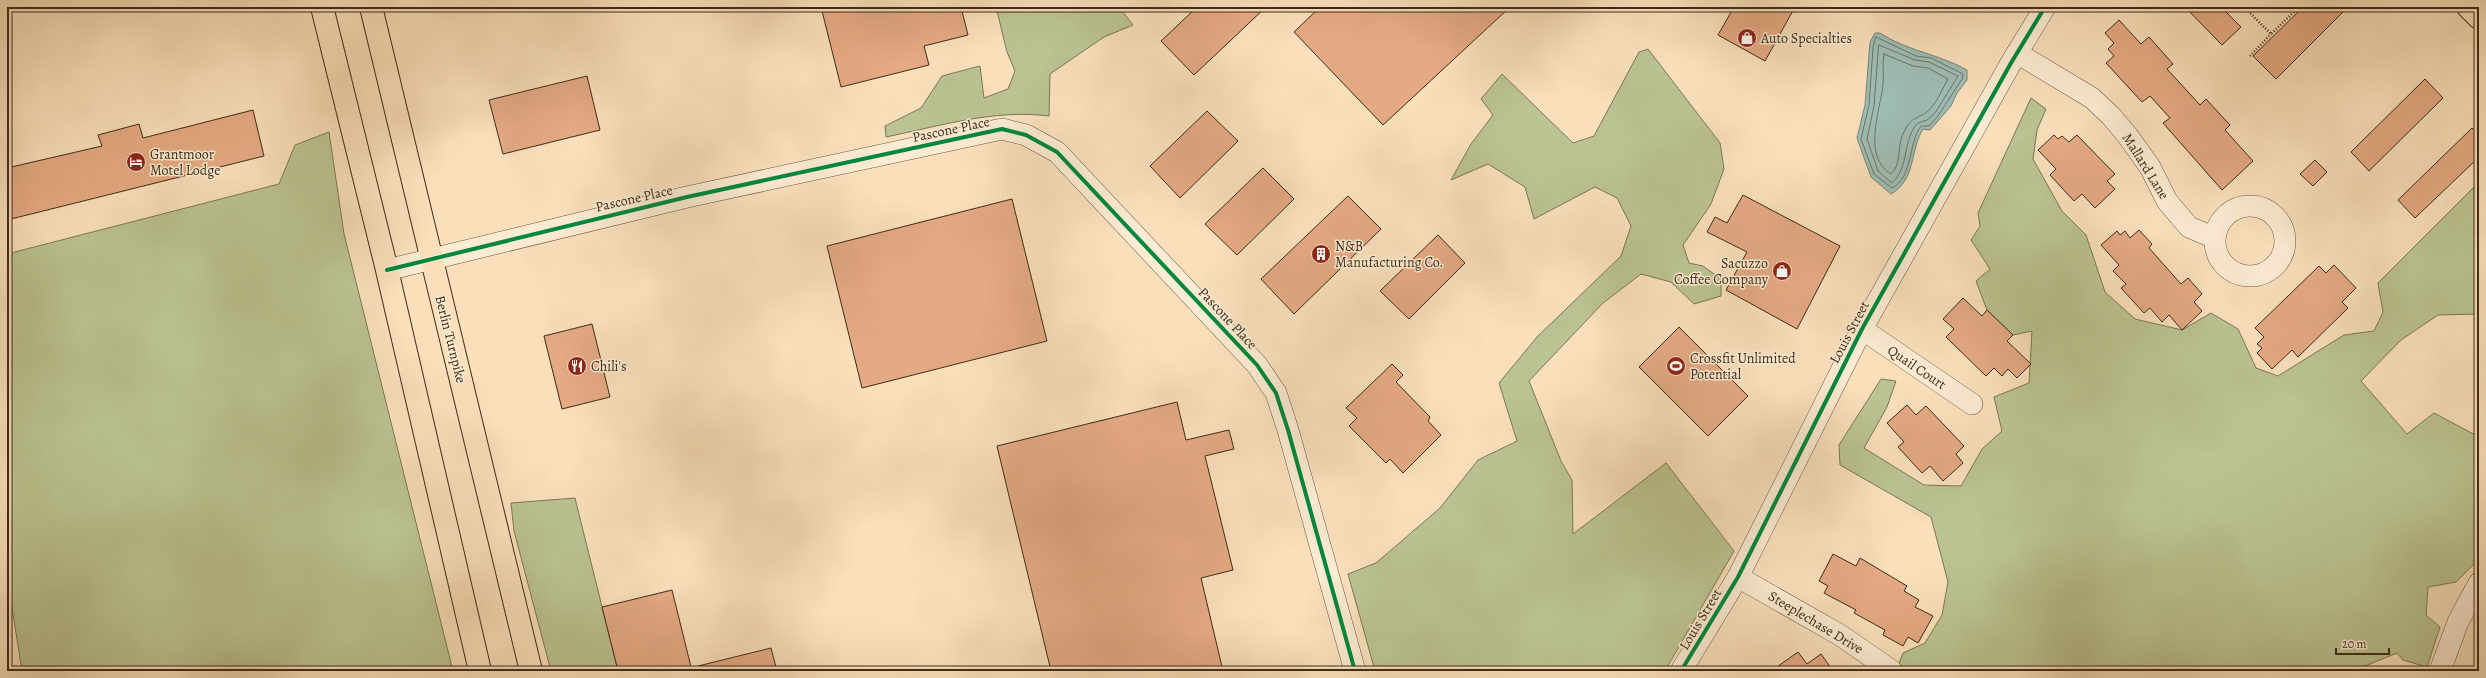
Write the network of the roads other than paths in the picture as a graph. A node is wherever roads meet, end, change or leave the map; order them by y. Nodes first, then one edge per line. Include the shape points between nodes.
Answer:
1 (322, 7) edge
2 (371, 7) edge
3 (2045, 7) edge
4 (2468, 7) edge
5 (2479, 18) edge
6 (2016, 53) junction
7 (2215, 238) dead end
8 (431, 258) junction
9 (387, 270) junction
10 (1862, 329) junction
11 (1972, 404) dead end
12 (1738, 576) junction
13 (2479, 583) edge
14 (480, 671) edge
15 (531, 671) edge
16 (1355, 671) edge
17 (1681, 671) edge
18 (1892, 671) edge
19 (2440, 671) edge

1 - 9 main road
2 - 8 main road, Berlin Turnpike
3 - 6 street, Louis Street
4 - 5 main road
6 - 7 street, Mallard Lane via 2092,98 2127,135 2150,167 2167,201 2189,227
6 - 10 street, Louis Street
8 - 9 street, Pascone Place
8 - 15 main road, Berlin Turnpike
8 - 16 street, Pascone Place via 687,197 1002,129 1026,135 1057,152 1257,364 1276,393
9 - 14 main road
10 - 11 street, Quail Court
10 - 12 street, Louis Street
12 - 17 street, Louis Street
12 - 18 street, Steeplechase Drive via 1840,635
13 - 19 street via 2458,622

